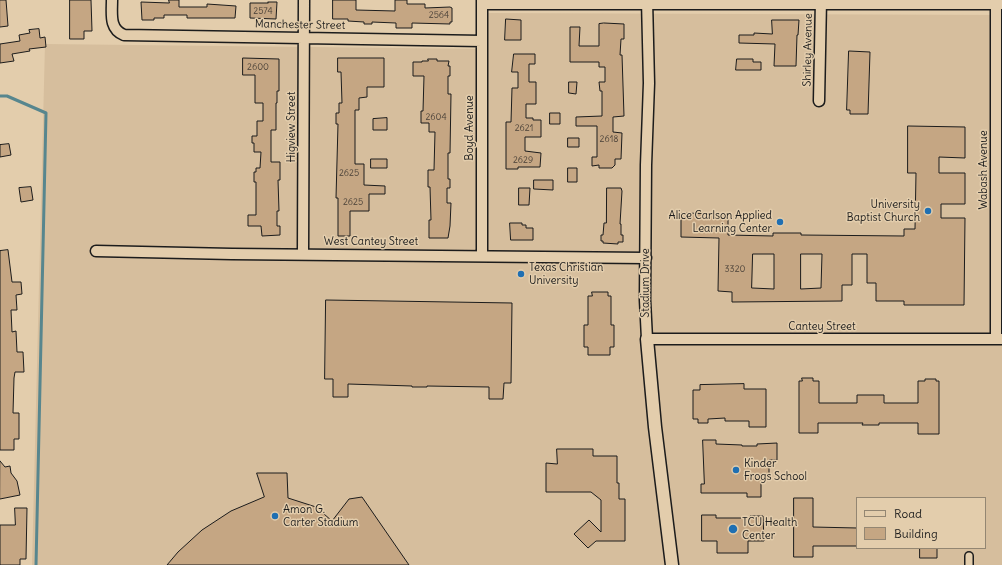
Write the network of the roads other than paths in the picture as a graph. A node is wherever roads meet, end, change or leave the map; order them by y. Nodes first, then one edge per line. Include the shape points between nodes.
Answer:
1 (112, 0) edge
2 (304, 0) edge
3 (482, 2) edge
4 (647, 2) edge
5 (821, 2) edge
6 (998, 3) edge
7 (304, 37) junction
8 (482, 41) junction
9 (819, 101) dead end
10 (96, 251) dead end
11 (304, 254) junction
12 (482, 255) junction
13 (646, 258) junction
14 (647, 339) junction
15 (999, 339) edge
16 (969, 556) dead end
17 (672, 565) edge
18 (969, 565) edge

1 - 7 street, Manchester Street via 114,28 124,35
2 - 7 street, Higview Street
3 - 4 street
3 - 8 street, Boyd Avenue
4 - 5 street
4 - 13 street, Stadium Drive via 649,83
5 - 6 street
5 - 9 street, Shirley Avenue
6 - 15 street, Wabash Avenue
7 - 8 street, Manchester Street
7 - 11 street, Higview Street
8 - 12 street, Boyd Avenue
10 - 11 street, West Cantey Street
11 - 12 street, West Cantey Street
12 - 13 street, West Cantey Street
13 - 14 street, Stadium Drive
14 - 15 street, Cantey Street
14 - 17 street, Stadium Drive
16 - 18 street

